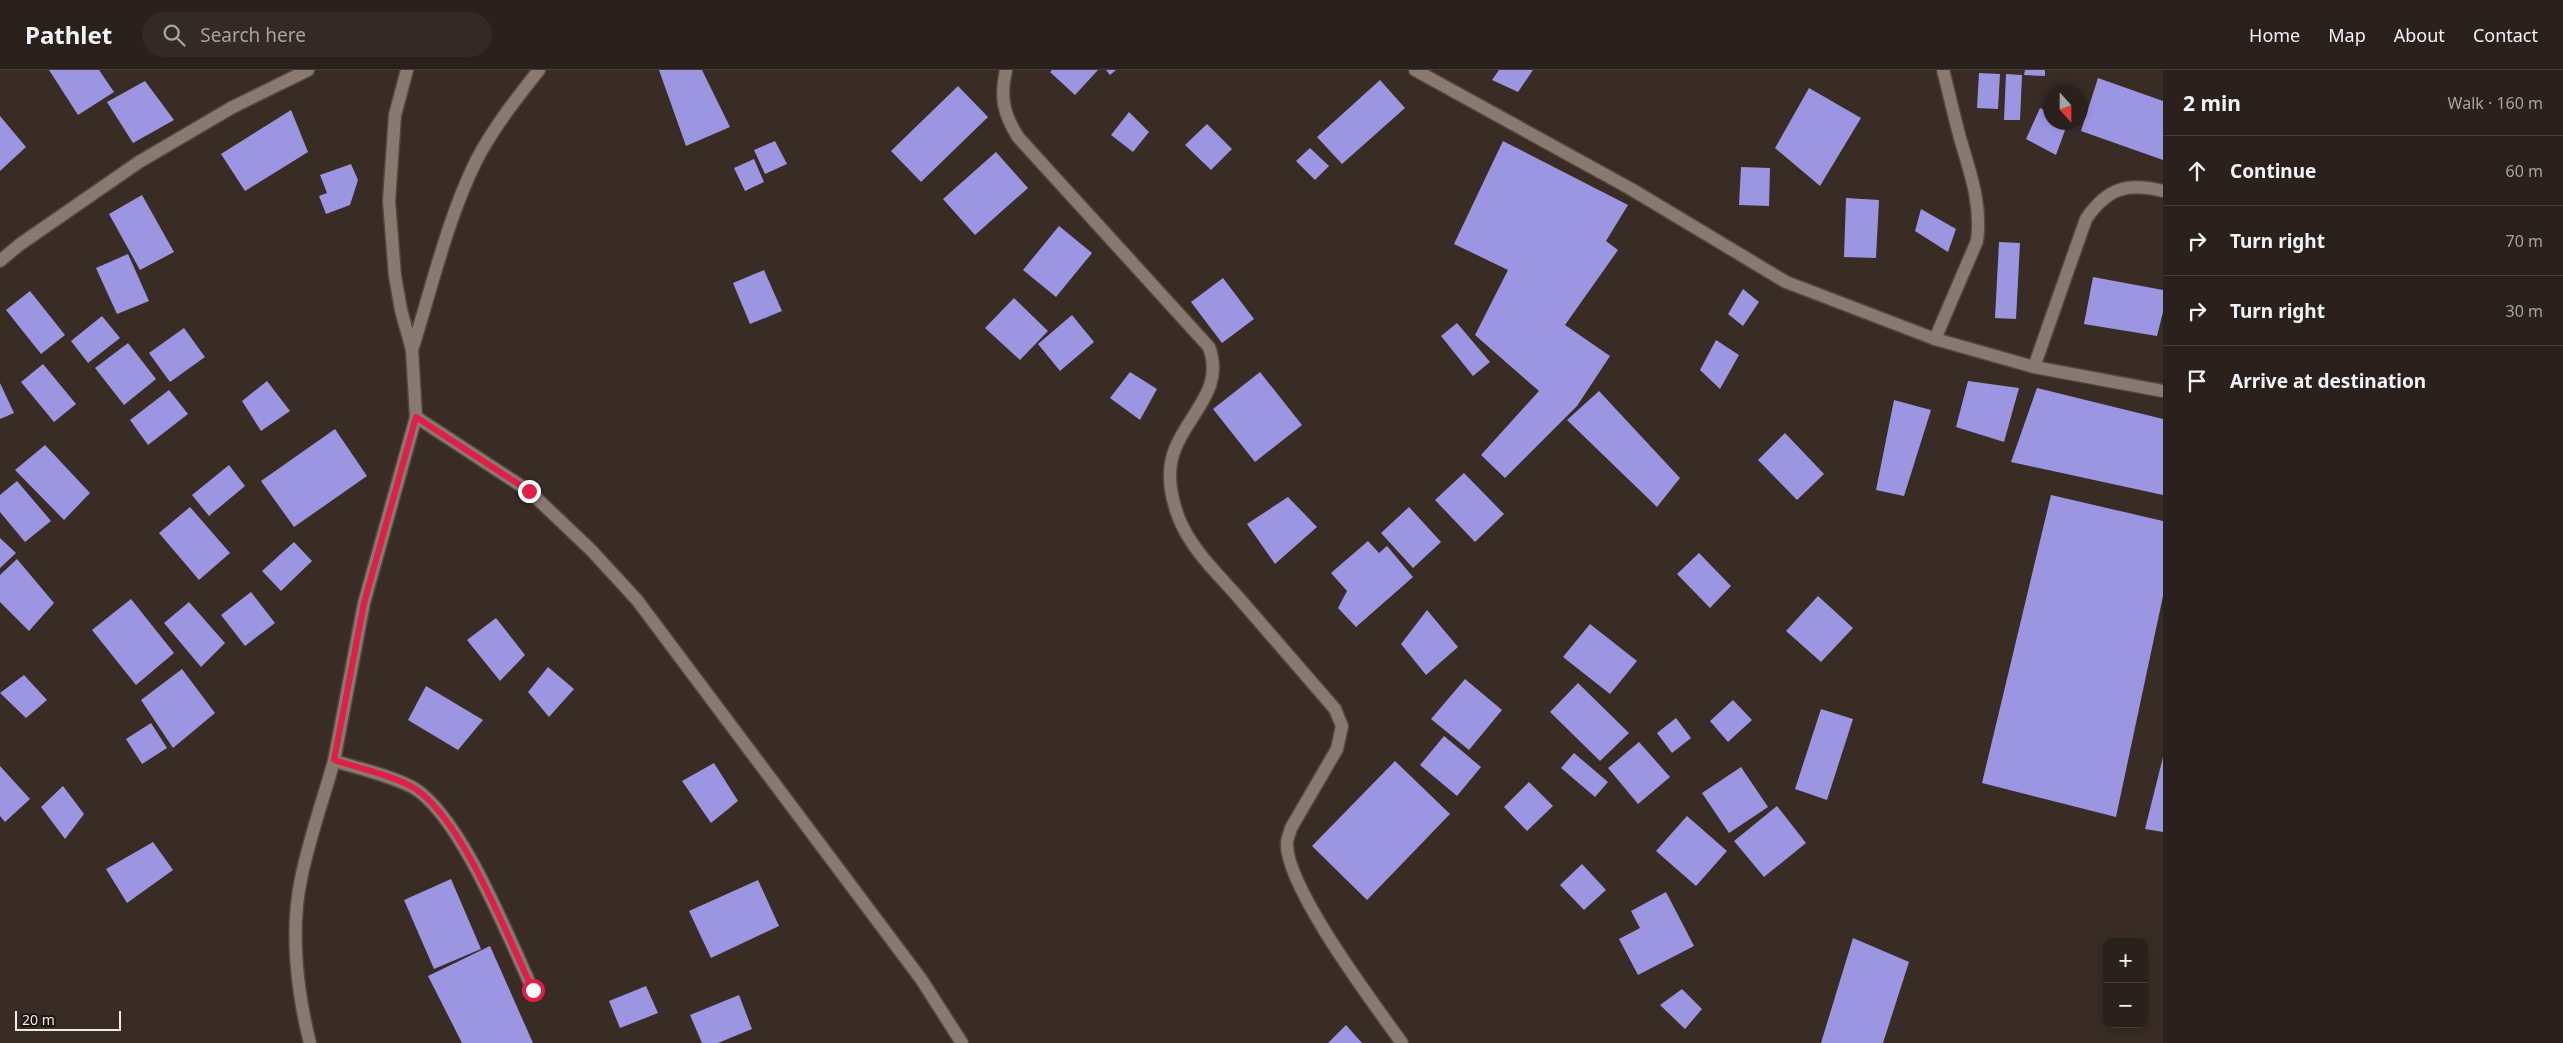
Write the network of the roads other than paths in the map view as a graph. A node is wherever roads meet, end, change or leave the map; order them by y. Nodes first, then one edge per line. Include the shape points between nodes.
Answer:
1 (308, 70) edge
2 (407, 70) edge
3 (539, 70) edge
4 (1006, 70) edge
5 (1415, 70) edge
6 (1943, 70) edge
7 (2163, 191) edge
8 (0, 261) edge
9 (1935, 339) junction
10 (412, 350) junction
11 (2034, 367) junction
12 (2163, 392) edge
13 (416, 417) junction
14 (334, 760) junction
15 (533, 990) dead end
16 (310, 1043) edge
17 (962, 1043) edge
18 (1402, 1043) edge

1 - 8 street via 231,108 139,162
2 - 10 street via 395,115 389,201 395,276
3 - 10 street via 496,125 476,161 459,202
4 - 18 street via 1002,91 1005,112 1018,137 1209,347 1215,362 1214,377 1175,449 1169,470 1178,516 1196,549 1335,709 1342,726 1337,749 1291,828 1287,843 1289,857 1302,891 1348,966
5 - 9 street via 1631,189 1786,282
6 - 9 street via 1971,174 1979,226 1976,241
7 - 11 street via 2129,186 2097,203 2086,219
9 - 11 street
10 - 13 street
11 - 12 street
13 - 14 street via 364,603
13 - 17 street via 529,491 636,600 921,979
14 - 15 street via 413,788 444,818 482,880
14 - 16 street via 301,880 296,926 299,982

